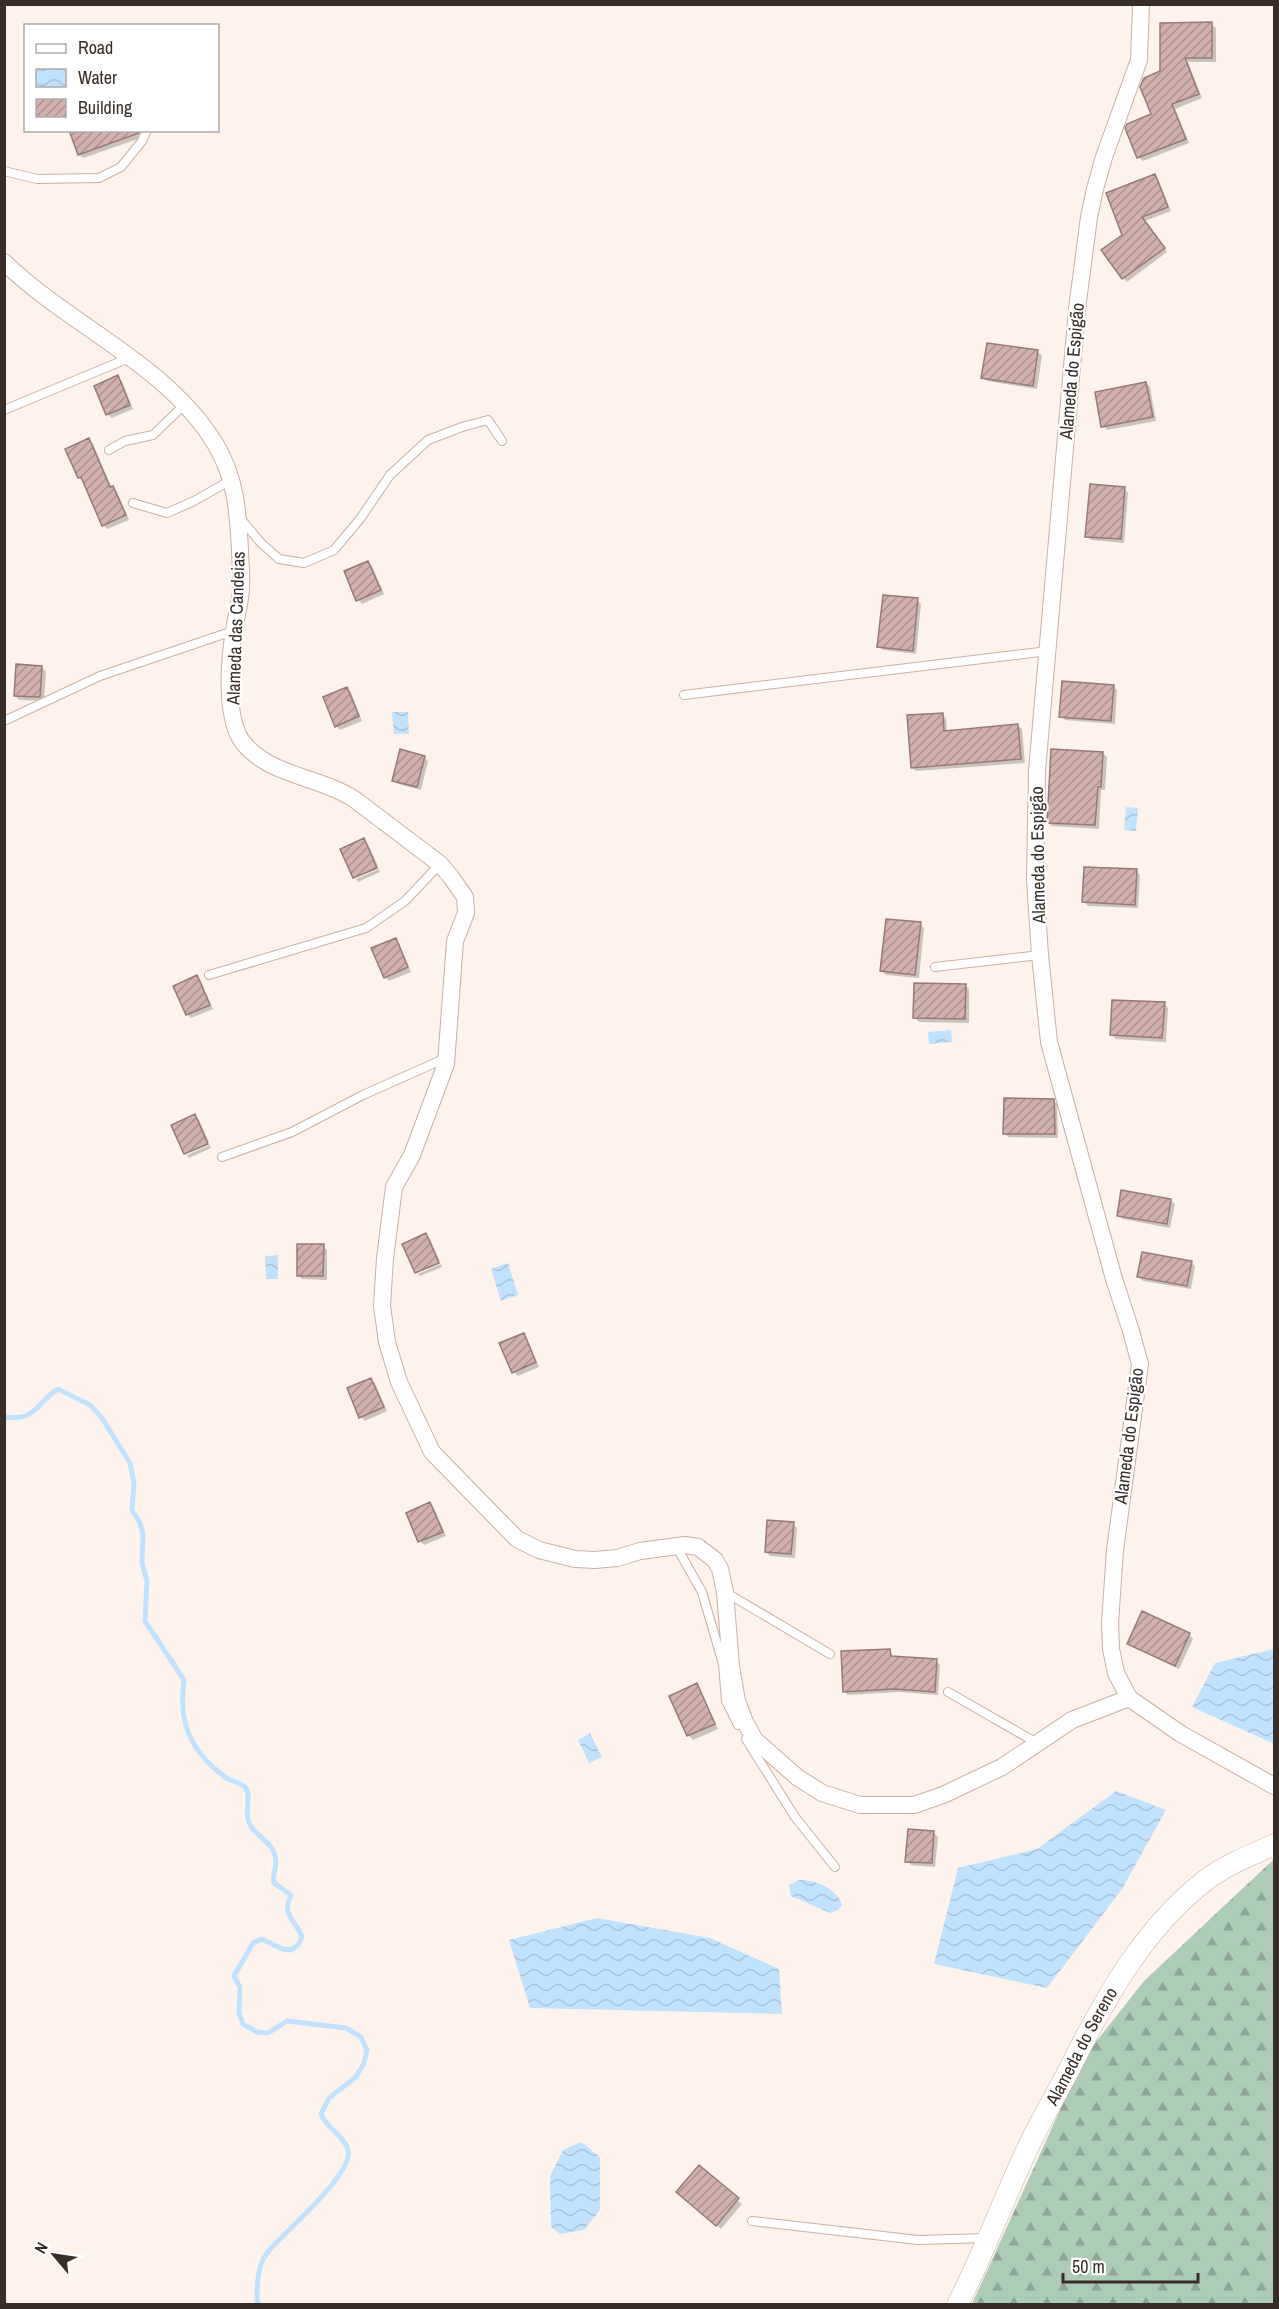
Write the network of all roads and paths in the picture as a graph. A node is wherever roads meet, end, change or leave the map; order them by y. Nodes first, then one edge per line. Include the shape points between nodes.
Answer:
1 (1141, 4) edge
2 (146, 132) edge
3 (4, 171) edge
4 (4, 262) edge
5 (129, 358) junction
6 (184, 405) junction
7 (4, 410) edge
8 (502, 441) dead end
9 (109, 450) dead end
10 (231, 480) junction
11 (133, 503) dead end
12 (238, 515) junction
13 (234, 631) junction
14 (1048, 651) junction
15 (684, 695) dead end
16 (4, 721) edge
17 (440, 864) junction
18 (1040, 955) junction
19 (935, 967) dead end
20 (209, 975) dead end
21 (447, 1058) junction
22 (222, 1157) dead end
23 (676, 1546) junction
24 (725, 1592) junction
25 (830, 1654) dead end
26 (948, 1692) dead end
27 (1129, 1698) junction
28 (1037, 1743) junction
29 (1275, 1786) edge
30 (1275, 1845) edge
31 (835, 1867) dead end
32 (752, 2221) dead end
33 (988, 2238) junction
34 (958, 2304) edge

1 - 14 street, Alameda do Espigão via 1139,60 1104,157 1089,217 1077,309
2 - 3 lane via 121,167 99,178 37,179
4 - 5 street, Alameda das Candeias via 30,286
5 - 6 street, Alameda das Candeias
5 - 7 lane
6 - 9 lane via 153,435 124,441
6 - 10 street, Alameda das Candeias via 216,446
8 - 12 lane via 488,420 428,440 390,475 334,550 304,562 279,560
10 - 11 lane via 167,513
10 - 12 street, Alameda das Candeias
12 - 13 street, Alameda das Candeias via 242,585
13 - 16 lane via 100,676
13 - 17 street, Alameda das Candeias via 230,696 236,730 244,745 264,762 340,790
14 - 15 lane
14 - 18 street, Alameda do Espigão via 1035,815
17 - 20 lane via 405,901 366,928
17 - 21 street, Alameda das Candeias via 465,897 466,913 455,941
18 - 19 lane
18 - 27 street, Alameda do Espigão via 1049,1042 1140,1364 1115,1550 1110,1623 1116,1673
21 - 22 lane via 292,1132
21 - 23 street, Alameda das Candeias via 412,1155 394,1187 385,1258 381,1305 387,1342 410,1409 432,1452 517,1539 539,1550 596,1560
23 - 24 street, Alameda das Candeias via 698,1547 715,1560
23 - 31 lane via 702,1592 723,1664 726,1701 795,1817
24 - 25 lane
24 - 28 street, Alameda das Candeias via 731,1666 745,1722 755,1740 796,1777 822,1793 860,1806 914,1805 994,1771
26 - 28 lane
27 - 28 street, Alameda das Candeias via 1072,1720
27 - 29 street via 1181,1734
30 - 33 street, Alameda do Sereno via 1206,1880 1175,1908 1140,1949 1090,2027 1032,2139
32 - 33 lane via 918,2240
33 - 34 street, Alameda do Sereno

